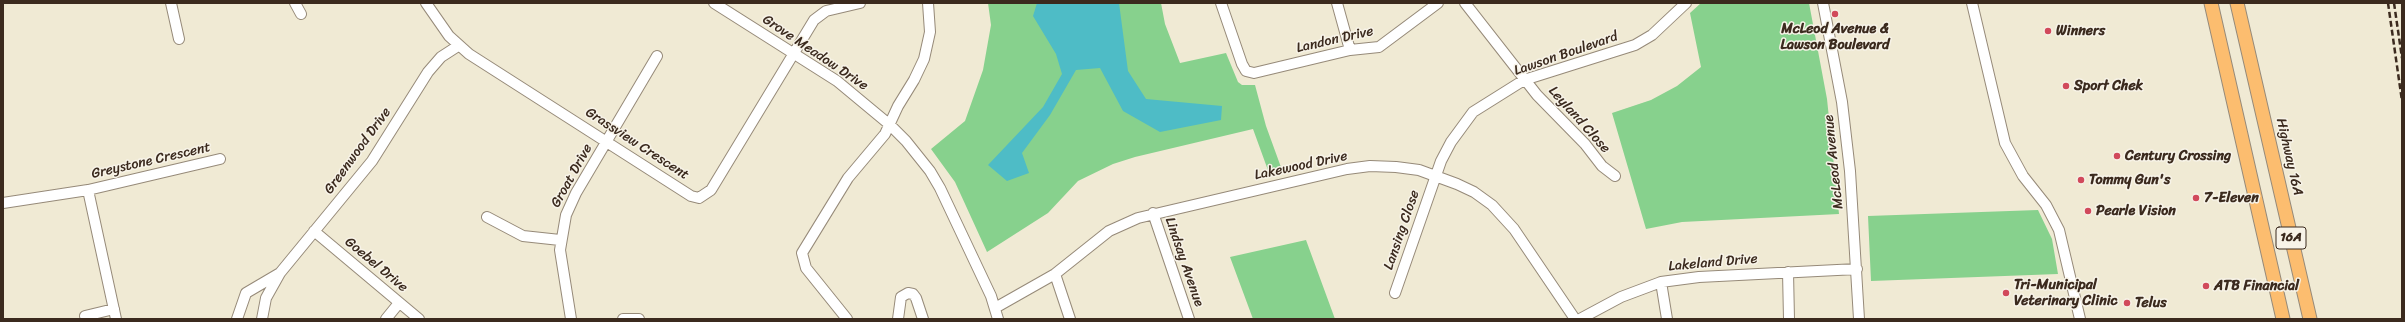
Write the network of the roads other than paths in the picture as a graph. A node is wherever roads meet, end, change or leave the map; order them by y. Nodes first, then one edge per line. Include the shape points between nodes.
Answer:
1 (171, 3) edge
2 (295, 3) edge
3 (426, 3) edge
4 (714, 3) edge
5 (860, 3) edge
6 (928, 3) edge
7 (1221, 3) edge
8 (1337, 3) edge
9 (1438, 3) edge
10 (1465, 3) edge
11 (1686, 3) edge
12 (1823, 3) edge
13 (1972, 3) edge
14 (2211, 3) edge
15 (2237, 3) edge
16 (301, 14) dead end
17 (179, 39) dead end
18 (458, 46) junction
19 (1350, 50) junction
20 (794, 53) junction
21 (657, 56) dead end
22 (1524, 80) junction
23 (890, 125) junction
24 (608, 142) junction
25 (220, 159) dead end
26 (1435, 176) junction
27 (1615, 176) dead end
28 (88, 190) junction
29 (3, 203) edge
30 (1153, 213) junction
31 (487, 216) dead end
32 (314, 231) junction
33 (560, 240) junction
34 (1857, 269) junction
35 (1788, 272) junction
36 (280, 273) junction
37 (1056, 274) junction
38 (1661, 282) junction
39 (1396, 293) dead end
40 (399, 303) junction
41 (995, 308) junction
42 (115, 314) edge
43 (85, 316) dead end
44 (237, 319) edge
45 (262, 319) edge
46 (386, 319) edge
47 (419, 319) edge
48 (571, 319) edge
49 (624, 319) edge
50 (639, 319) edge
51 (847, 319) edge
52 (898, 319) edge
53 (923, 319) edge
54 (998, 319) edge
55 (1070, 319) edge
56 (1189, 319) edge
57 (1575, 319) edge
58 (1580, 319) edge
59 (1667, 319) edge
60 (1789, 319) edge
61 (1859, 319) edge
62 (2080, 319) edge
63 (2283, 319) edge
64 (2310, 319) edge

1 - 17 street
2 - 16 street
3 - 18 street, Grassview Crescent
4 - 20 street, Grove Meadow Drive
5 - 20 street via 819,14
6 - 23 street via 930,32 924,59
7 - 19 street, Landon Drive via 1242,64 1250,72
8 - 19 street
9 - 19 street, Landon Drive via 1379,47
10 - 22 street, Leyland Close
11 - 22 street, Lawson Boulevard via 1652,35 1635,45
12 - 34 street, McLeod Avenue via 1842,102
13 - 62 street via 2005,143 2023,176 2046,205 2059,230
14 - 63 main road, 16A
15 - 64 main road, Highway 16A / 16A
18 - 24 street, Grassview Crescent
18 - 32 street, Greenwood Drive via 441,58 428,72 372,161
20 - 23 street, Grove Meadow Drive via 842,85
20 - 24 street, Grassview Crescent via 711,190 699,198 691,196
21 - 24 street, Groat Drive
22 - 26 street, Lawson Boulevard via 1486,102 1463,123
22 - 27 street, Leyland Close via 1585,144 1602,166
23 - 41 street, Grove Meadow Drive via 918,156 940,188
23 - 51 street via 852,172 802,253 806,268
24 - 33 street, Groat Drive via 576,193 566,215
25 - 28 street, Greystone Crescent
26 - 30 street, Lakewood Drive via 1396,167 1370,166 1347,169
26 - 39 street, Lansing Close
26 - 57 street, Lakewood Drive via 1474,192 1492,205 1514,229
28 - 29 street, Greystone Crescent
28 - 42 street, Greystone Crescent
30 - 37 street, Lakewood Drive via 1109,230
30 - 56 street, Lindsay Avenue
31 - 33 street via 523,236
32 - 36 street, Greenwood Drive
32 - 40 street, Goebel Drive
33 - 48 street, Groat Drive via 560,264
34 - 35 street, Lakeland Drive
34 - 61 street, McLeod Avenue
35 - 38 street, Lakeland Drive via 1698,277
35 - 60 street
36 - 44 street, Greenwood Drive via 246,293
36 - 45 street, Greenwood Drive via 266,298
37 - 41 street, Lakewood Drive
37 - 55 street
38 - 58 street, Lakeland Drive via 1621,297
38 - 59 street
40 - 46 street
40 - 47 street, Goebel Drive
41 - 54 street, Grove Meadow Drive
42 - 43 street, Greystone Crescent
49 - 50 street
52 - 53 street via 901,297 908,293 916,298

